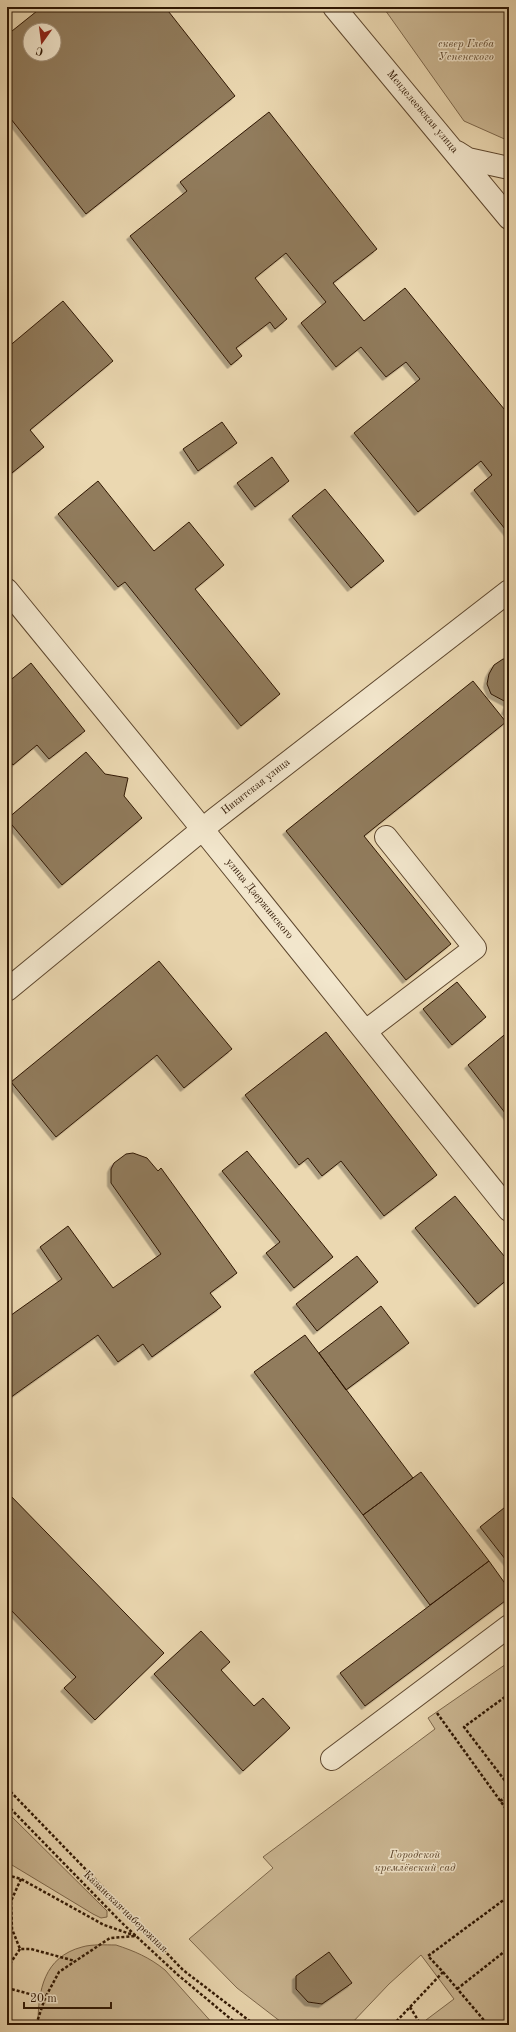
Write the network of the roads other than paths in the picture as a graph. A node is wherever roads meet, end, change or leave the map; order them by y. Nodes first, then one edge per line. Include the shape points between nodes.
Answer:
1 (334, 7) edge
2 (453, 149) junction
3 (509, 168) edge
4 (509, 218) edge
5 (7, 590) edge
6 (509, 591) edge
7 (203, 829) junction
8 (386, 837) dead end
9 (7, 990) edge
10 (366, 1031) junction
11 (509, 1210) edge
12 (509, 1626) edge
13 (332, 1759) dead end

1 - 2 street, Менделеевская улица
2 - 3 street via 468,159
2 - 4 street, Менделеевская улица
5 - 7 street, улица Дзержинского
6 - 7 street, Никитская улица
7 - 9 street, Никитская улица
7 - 10 street, улица Дзержинского
8 - 10 street via 475,948
10 - 11 street, улица Дзержинского
12 - 13 street

